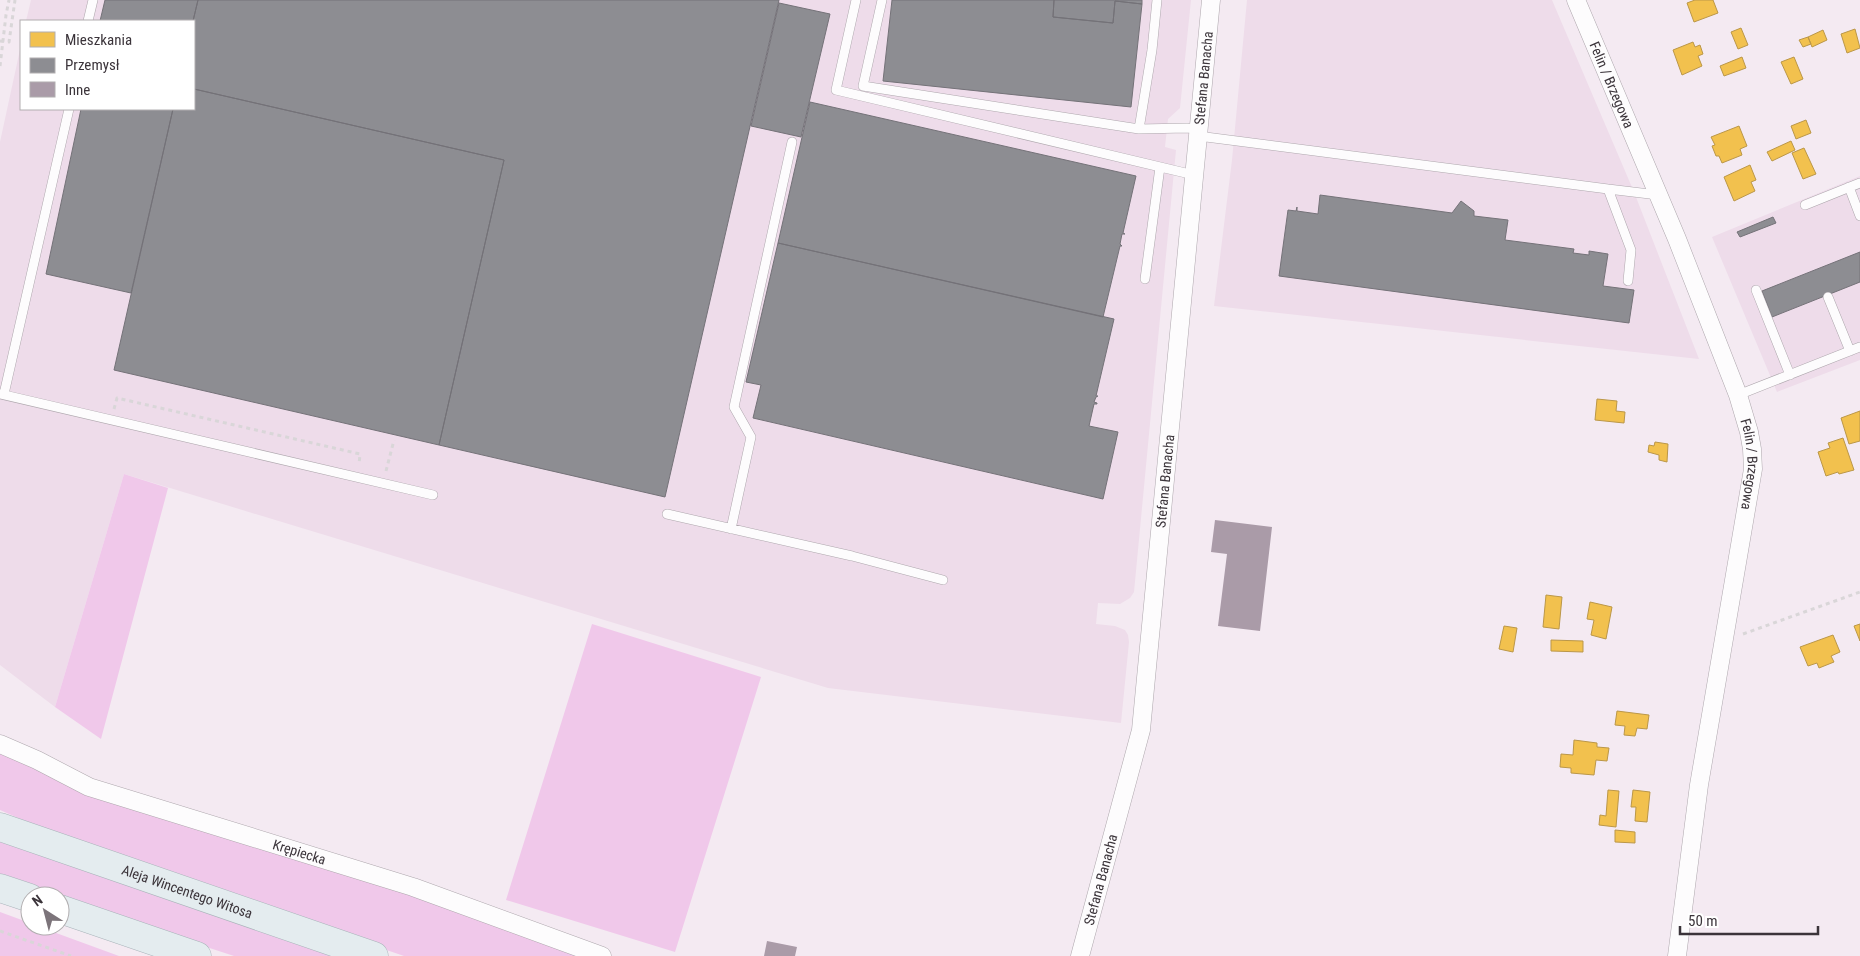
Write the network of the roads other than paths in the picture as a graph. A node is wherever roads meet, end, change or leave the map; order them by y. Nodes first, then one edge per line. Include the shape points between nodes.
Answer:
1 (93, 0) edge
2 (856, 0) edge
3 (882, 0) edge
4 (1157, 0) edge
5 (1210, 0) edge
6 (1576, 0) edge
7 (88, 20) edge
8 (69, 110) edge
9 (1139, 129) junction
10 (1198, 133) junction
11 (792, 142) dead end
12 (1160, 166) junction
13 (1194, 175) junction
14 (1860, 183) edge
15 (1849, 188) junction
16 (1608, 189) junction
17 (1658, 195) junction
18 (1805, 205) dead end
19 (1860, 216) edge
20 (1145, 279) dead end
21 (1628, 281) dead end
22 (1756, 290) dead end
23 (1828, 297) dead end
24 (1860, 347) edge
25 (1850, 351) junction
26 (1790, 375) junction
27 (2, 394) edge
28 (1738, 396) junction
29 (433, 495) dead end
30 (666, 514) dead end
31 (731, 528) junction
32 (943, 580) dead end
33 (0, 744) edge
34 (0, 827) edge
35 (0, 888) edge
36 (20, 895) edge
37 (70, 912) edge
38 (198, 956) edge
39 (374, 956) edge
40 (602, 956) edge
41 (1080, 956) edge
42 (1676, 956) edge

1 - 7 lane
2 - 12 lane via 836,90
3 - 9 lane via 863,86
4 - 9 lane
5 - 10 street, Stefana Banacha
6 - 17 street, Felin / Brzegowa
8 - 27 lane
9 - 10 lane via 1187,128
10 - 13 street, Stefana Banacha
10 - 16 lane
11 - 31 lane via 734,407 751,437
12 - 13 lane
12 - 20 lane
13 - 41 street, Stefana Banacha via 1141,730
14 - 15 lane
15 - 18 lane
15 - 19 lane
16 - 17 lane
16 - 21 lane via 1631,250
17 - 28 street, Felin / Brzegowa
22 - 26 lane
23 - 25 lane
24 - 25 lane
25 - 26 lane
26 - 28 lane
27 - 29 lane
28 - 42 street, Felin / Brzegowa via 1749,432 1753,469 1699,785
30 - 31 lane
31 - 32 lane
33 - 40 street, Krępiecka via 90,787 413,887
34 - 39 main road, Aleja Wincentego Witosa
35 - 36 main road
37 - 38 main road

